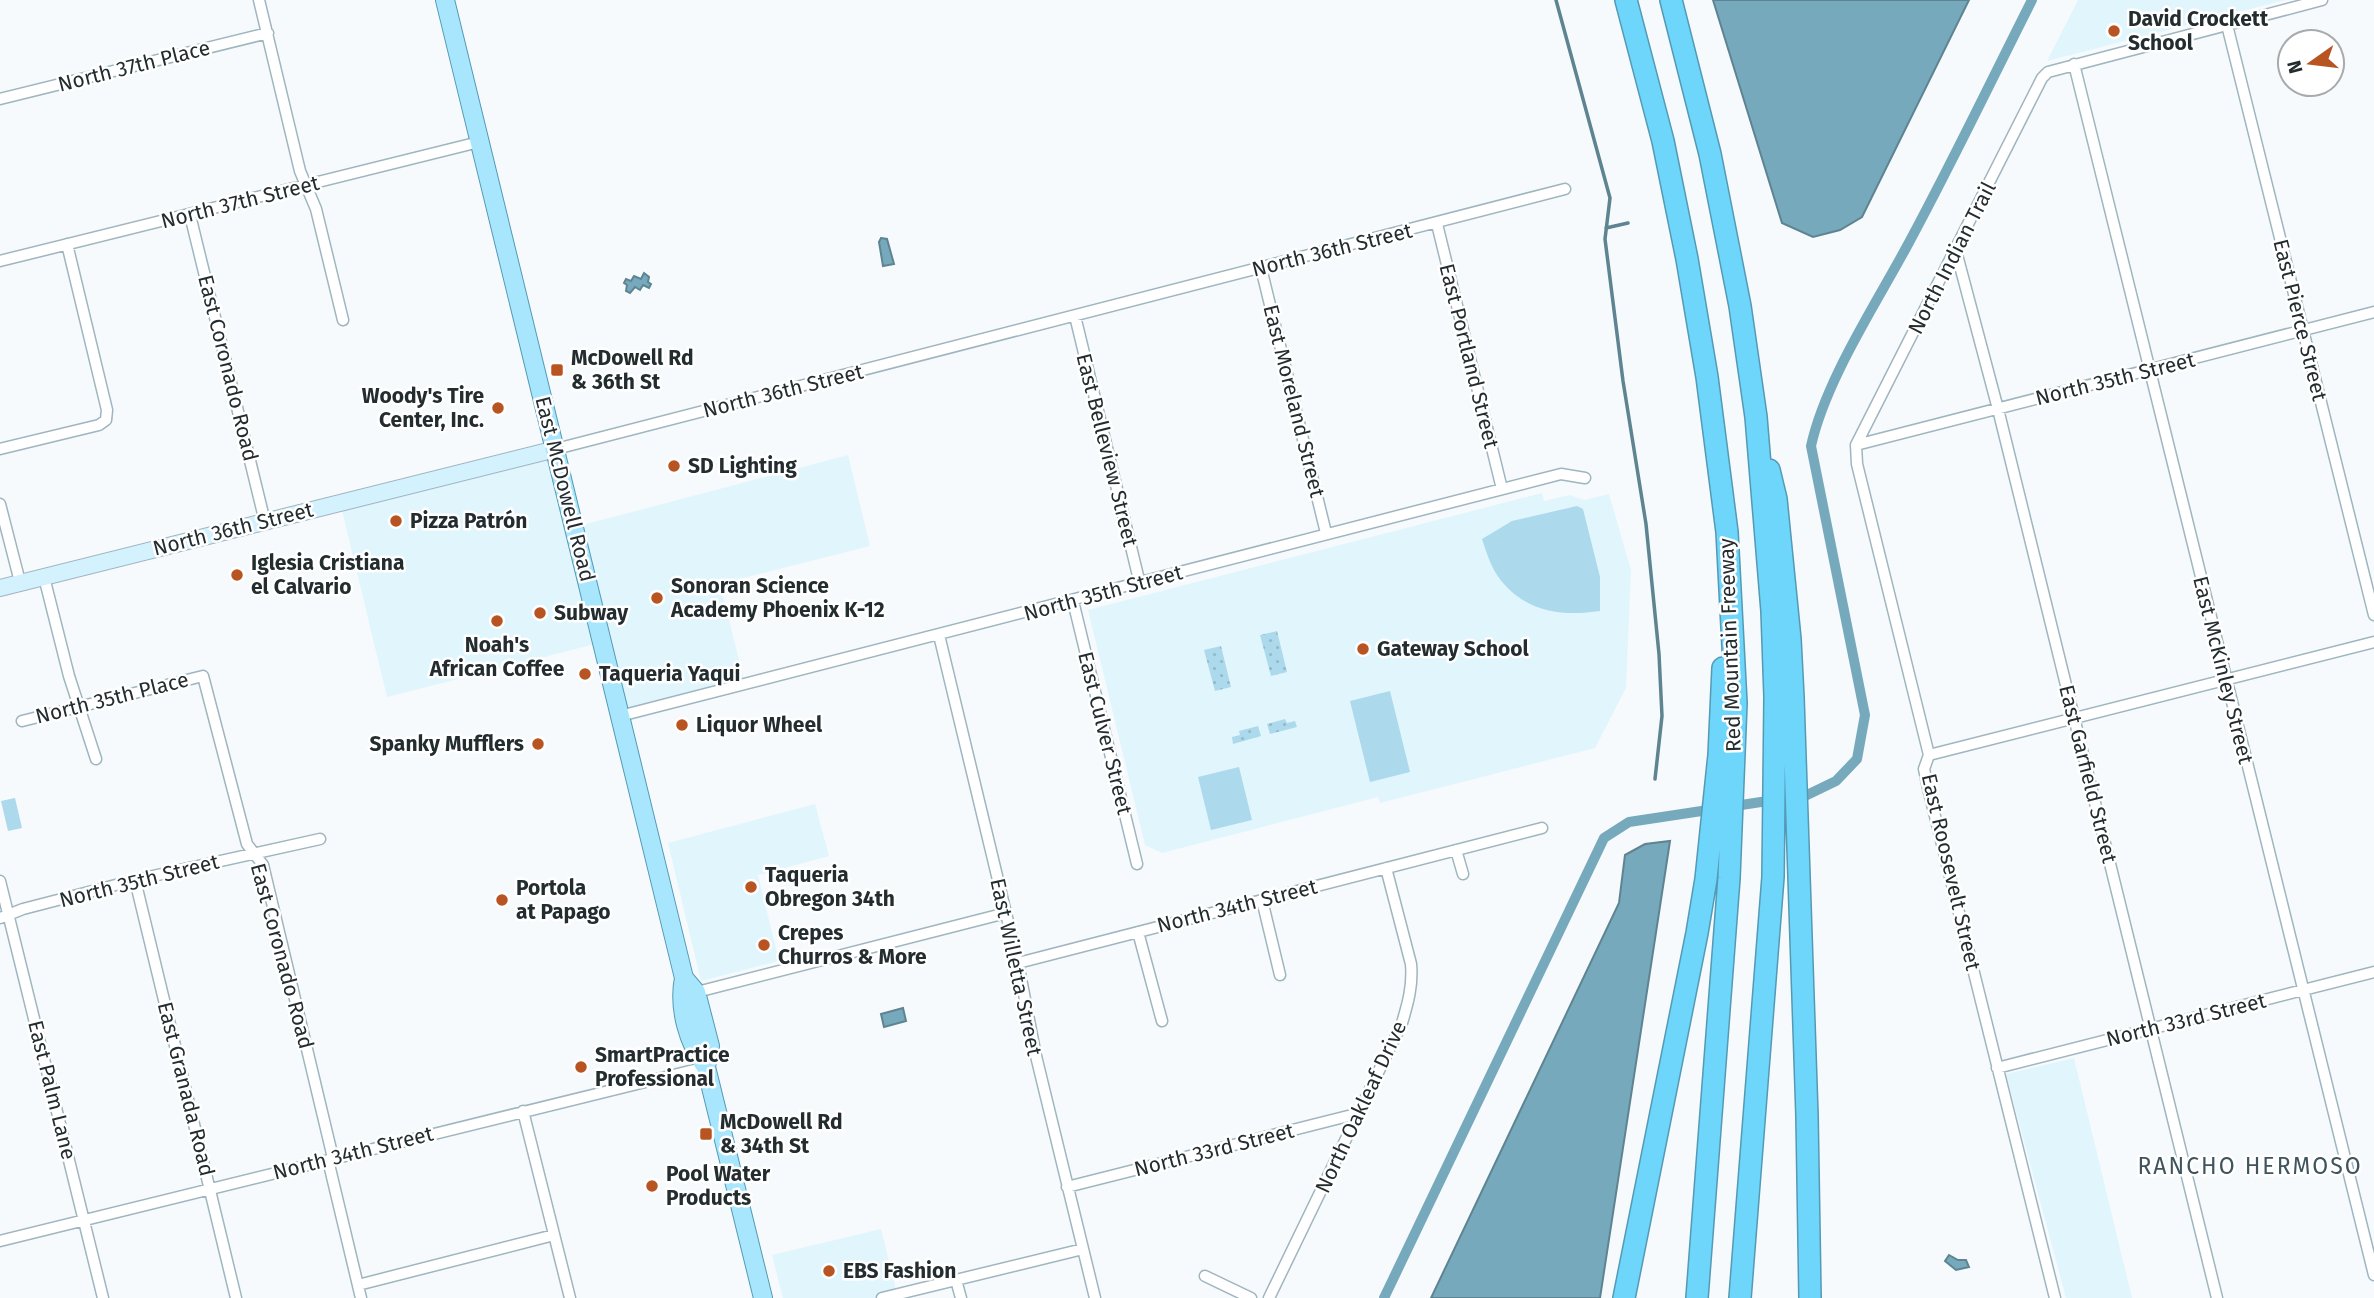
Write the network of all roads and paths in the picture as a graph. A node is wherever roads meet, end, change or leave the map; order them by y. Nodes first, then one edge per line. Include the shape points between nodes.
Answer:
1 (259, 0) edge
2 (445, 0) edge
3 (1626, 0) edge
4 (1671, 0) edge
5 (2322, 0) edge
6 (2227, 24) junction
7 (268, 33) junction
8 (2074, 64) junction
9 (0, 99) edge
10 (479, 142) junction
11 (306, 186) junction
12 (1565, 189) dead end
13 (190, 215) junction
14 (1437, 224) junction
15 (66, 244) junction
16 (1955, 251) junction
17 (0, 261) edge
18 (1261, 268) junction
19 (2374, 312) edge
20 (1075, 316) junction
21 (343, 320) dead end
22 (2303, 331) junction
23 (2149, 370) junction
24 (1997, 409) junction
25 (1856, 445) junction
26 (0, 449) edge
27 (556, 449) junction
28 (1585, 478) dead end
29 (1502, 489) junction
30 (0, 504) edge
31 (265, 522) junction
32 (1326, 533) junction
33 (44, 577) junction
34 (20, 582) junction
35 (1140, 584) junction
36 (0, 587) edge
37 (1073, 601) junction
38 (2374, 615) edge
39 (939, 635) junction
40 (2374, 642) edge
41 (203, 676) joint
42 (2225, 680) junction
43 (79, 706) junction
44 (620, 716) junction
45 (2074, 718) junction
46 (22, 721) dead end
47 (1785, 746) junction
48 (1726, 755) junction
49 (1929, 755) junction
50 (96, 759) dead end
51 (1542, 828) dead end
52 (320, 839) dead end
53 (1456, 850) junction
54 (256, 855) junction
55 (1137, 864) dead end
56 (1386, 868) junction
57 (1463, 874) dead end
58 (135, 880) junction
59 (0, 881) edge
60 (1262, 900) junction
61 (1006, 913) junction
62 (4, 917) edge
63 (1138, 932) junction
64 (1018, 963) junction
65 (2374, 972) edge
66 (1280, 975) dead end
67 (687, 989) junction
68 (2302, 990) junction
69 (1162, 1021) dead end
70 (2149, 1028) junction
71 (706, 1067) junction
72 (1997, 1068) junction
73 (523, 1111) junction
74 (1360, 1113) junction
75 (330, 1159) junction
76 (1067, 1186) junction
77 (210, 1188) junction
78 (83, 1220) junction
79 (554, 1235) junction
80 (0, 1241) edge
81 (1083, 1248) junction
82 (2374, 1275) edge
83 (1205, 1276) dead end
84 (956, 1280) junction
85 (358, 1285) junction
86 (103, 1298) edge
87 (236, 1298) edge
88 (361, 1298) edge
89 (570, 1298) edge
90 (763, 1298) edge
91 (882, 1298) edge
92 (961, 1298) edge
93 (1095, 1298) edge
94 (1251, 1298) edge
95 (1269, 1298) edge
96 (1624, 1298) edge
97 (1697, 1298) edge
98 (1740, 1298) edge
99 (1810, 1298) edge
100 (2055, 1298) edge
101 (2217, 1298) edge

1 - 7 street
2 - 10 main road, East McDowell Road
3 - 48 highway via 1680,219 1703,350 1717,456
4 - 47 highway, Red Mountain Freeway via 1718,191 1744,331
5 - 6 street
6 - 8 street
6 - 22 street, East Pierce Street
7 - 9 street, North 37th Place
7 - 11 street
8 - 16 street, North Indian Trail via 2042,78
8 - 23 street, East McKinley Street
10 - 11 street, North 37th Street
10 - 27 main road, East McDowell Road
11 - 13 street, North 37th Street
11 - 21 street via 316,209
12 - 14 street, North 36th Street
13 - 15 street, North 37th Street
13 - 31 street, East Coronado Road
14 - 18 street, North 36th Street
14 - 29 street, East Portland Street
15 - 17 street, North 37th Street
15 - 26 street via 106,420
16 - 24 street, East Garfield Street
16 - 25 street, North Indian Trail
18 - 20 street, North 36th Street
18 - 32 street, East Moreland Street
19 - 22 street, North 35th Street
20 - 27 street, North 36th Street
20 - 35 street, East Belleview Street
22 - 23 street, North 35th Street
22 - 38 street, East Pierce Street
23 - 24 street, North 35th Street
23 - 42 street, East McKinley Street
24 - 25 street, North 35th Street
24 - 45 street, East Garfield Street
25 - 49 street, East Roosevelt Street
27 - 31 main road, North 36th Street
27 - 44 main road, East McDowell Road
28 - 29 street, North 35th Street via 1561,474
29 - 32 street, North 35th Street
30 - 34 street
31 - 33 main road, North 36th Street
32 - 35 street, North 35th Street
33 - 34 main road, North 36th Street
33 - 43 street
34 - 36 main road, North 36th Street
35 - 37 street, North 35th Street
37 - 39 street, North 35th Street
37 - 55 street, East Culver Street
39 - 44 street, North 35th Street
39 - 61 street, East Willetta Street
40 - 42 street
41 - 43 street, North 35th Place
41 - 54 street, East Coronado Road via 247,844
42 - 45 street
42 - 68 street, East McKinley Street
43 - 46 street, North 35th Place
43 - 50 street
44 - 67 main road, East McDowell Road
45 - 49 street
45 - 70 street, East Garfield Street
47 - 98 highway, Red Mountain Freeway
47 - 99 highway via 1800,872
48 - 96 highway via 1669,1078
48 - 97 highway, Red Mountain Freeway via 1729,877
49 - 72 street, East Roosevelt Street via 1924,769 1928,788
51 - 53 street, North 34th Street
52 - 54 street, North 35th Street
53 - 56 street, North 34th Street
53 - 57 street
54 - 58 street, North 35th Street
54 - 75 street, East Coronado Road via 263,866
56 - 60 street, North 34th Street
56 - 74 street, North Oakleaf Drive via 1412,979 1402,1023
58 - 62 street, North 35th Street
58 - 77 street, East Granada Road
59 - 62 street, East Palm Lane
60 - 63 street, North 34th Street
60 - 66 street
61 - 64 street, East Willetta Street
61 - 67 street
62 - 78 street, East Palm Lane
63 - 64 street, North 34th Street
63 - 69 street
64 - 76 street, East Willetta Street
65 - 68 street, North 33rd Street
67 - 71 main road, East McDowell Road via 710,1046
68 - 70 street, North 33rd Street
68 - 82 street, East McKinley Street
70 - 72 street, North 33rd Street
70 - 101 street, East Garfield Street
71 - 73 street, North 34th Street
71 - 90 main road, East McDowell Road
72 - 100 street, East Roosevelt Street
73 - 75 street, North 34th Street
73 - 79 street
74 - 76 street, North 33rd Street
74 - 95 street, North Oakleaf Drive
75 - 77 street, North 34th Street
75 - 85 street, East Coronado Road
76 - 81 street, East Willetta Street
77 - 78 street, North 34th Street
77 - 87 street, East Granada Road
78 - 80 street, North 34th Street
78 - 86 street, East Palm Lane
79 - 85 street
79 - 89 street
81 - 84 street
81 - 93 street, East Willetta Street
83 - 94 street
84 - 91 street
84 - 92 street
85 - 88 street, East Coronado Road

